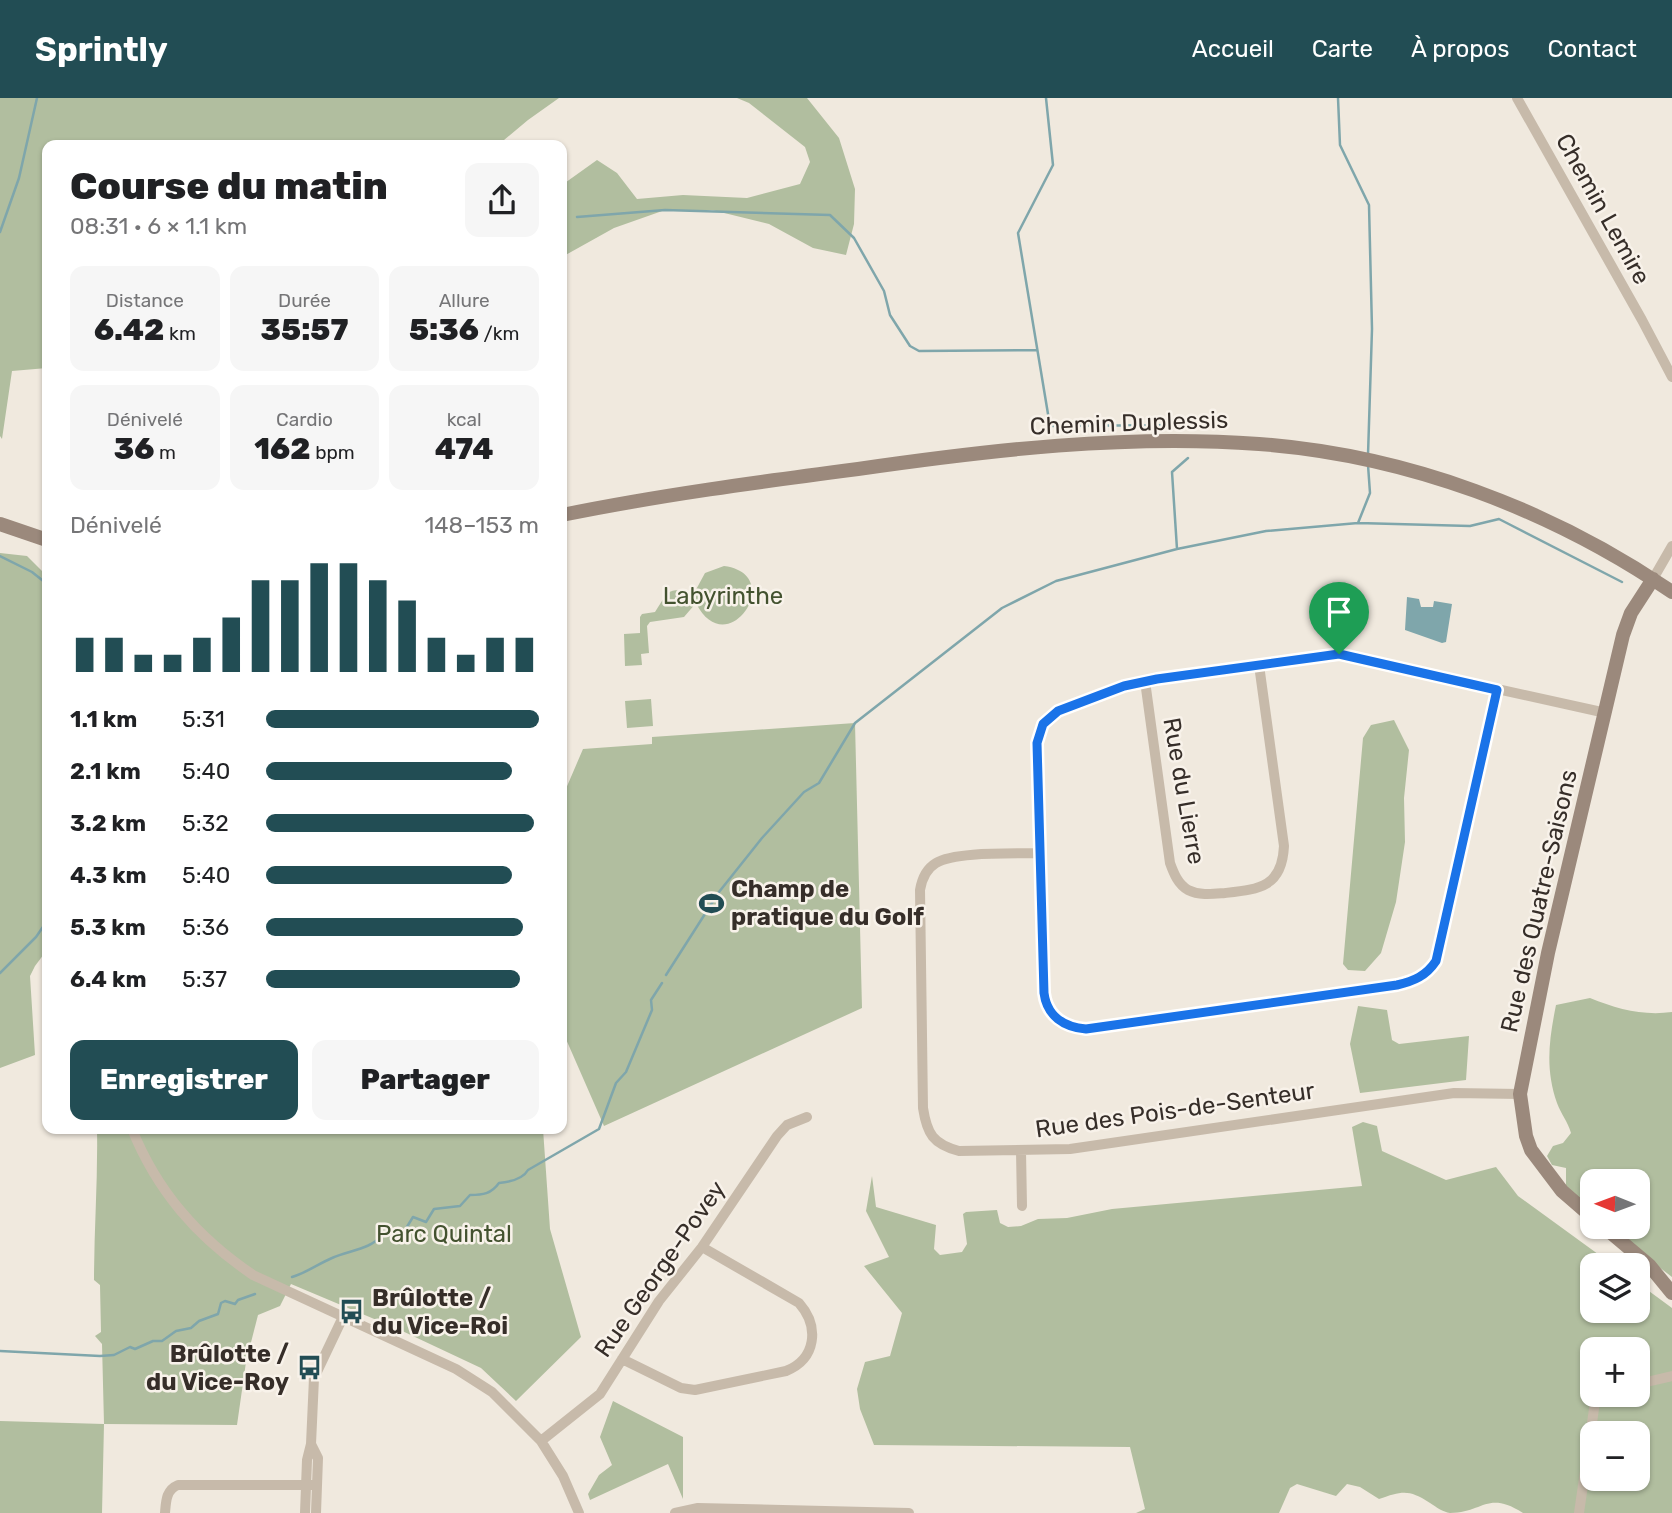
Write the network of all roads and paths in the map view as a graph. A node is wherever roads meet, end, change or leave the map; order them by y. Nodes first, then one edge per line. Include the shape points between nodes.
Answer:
1 (1517, 98) edge
2 (1672, 377) edge
3 (567, 514) edge
4 (0, 524) edge
5 (42, 538) edge
6 (1672, 546) edge
7 (1653, 579) junction
8 (1672, 592) edge
9 (1259, 665) junction
10 (1144, 681) junction
11 (1497, 690) junction
12 (1606, 713) junction
13 (1040, 853) junction
14 (1520, 1094) junction
15 (807, 1117) dead end
16 (133, 1134) edge
17 (1021, 1151) junction
18 (1022, 1206) dead end
19 (1580, 1207) edge
20 (1618, 1239) edge
21 (702, 1247) junction
22 (1672, 1293) edge
23 (343, 1317) junction
24 (622, 1359) junction
25 (1672, 1376) edge
26 (1650, 1381) edge
27 (1595, 1407) edge
28 (541, 1441) junction
29 (311, 1485) junction
30 (165, 1513) edge
31 (305, 1513) edge
32 (316, 1513) edge
33 (579, 1513) edge
34 (675, 1513) edge
35 (909, 1513) edge
36 (1579, 1513) edge

1 - 2 street, Chemin Lemire
3 - 7 street, Chemin Duplessis via 679,493 1025,449 1156,441 1248,443 1355,457 1449,482 1547,520
4 - 5 street
6 - 7 street
7 - 8 street, Chemin Duplessis
7 - 12 street, Rue des Quatre-Saisons via 1626,623
9 - 10 street
9 - 10 street, Rue du Lierre via 1284,846 1275,877 1248,890 1198,893 1180,884 1175,874
9 - 11 street via 1339,654
10 - 13 street via 1058,711 1043,724 1037,743
11 - 12 street
11 - 13 street via 1436,961 1410,982 1130,1024 1086,1029 1069,1026 1053,1015 1045,1000
12 - 14 street, Rue des Quatre-Saisons via 1548,953
13 - 17 street, Rue des Pois-de-Senteur via 948,857 929,868 920,890 926,1129 936,1141 959,1151
14 - 17 street, Rue des Pois-de-Senteur via 1454,1093 1070,1149
14 - 19 street, Rue des Quatre-Saisons via 1531,1150
15 - 21 street, Rue George-Povey via 787,1125 777,1136
16 - 23 street via 172,1203 211,1244 253,1275
17 - 18 street
20 - 22 street
21 - 24 street, Rue George-Povey
21 - 24 street via 799,1303 813,1336 804,1359 786,1371 695,1390 681,1388
23 - 28 street via 477,1381
23 - 29 street via 314,1378 311,1444 317,1458
24 - 28 street, Rue George-Povey via 595,1399
25 - 26 street
27 - 36 street
28 - 33 street
29 - 30 street via 178,1485 169,1491
29 - 31 street
29 - 32 street
34 - 35 street via 698,1508

